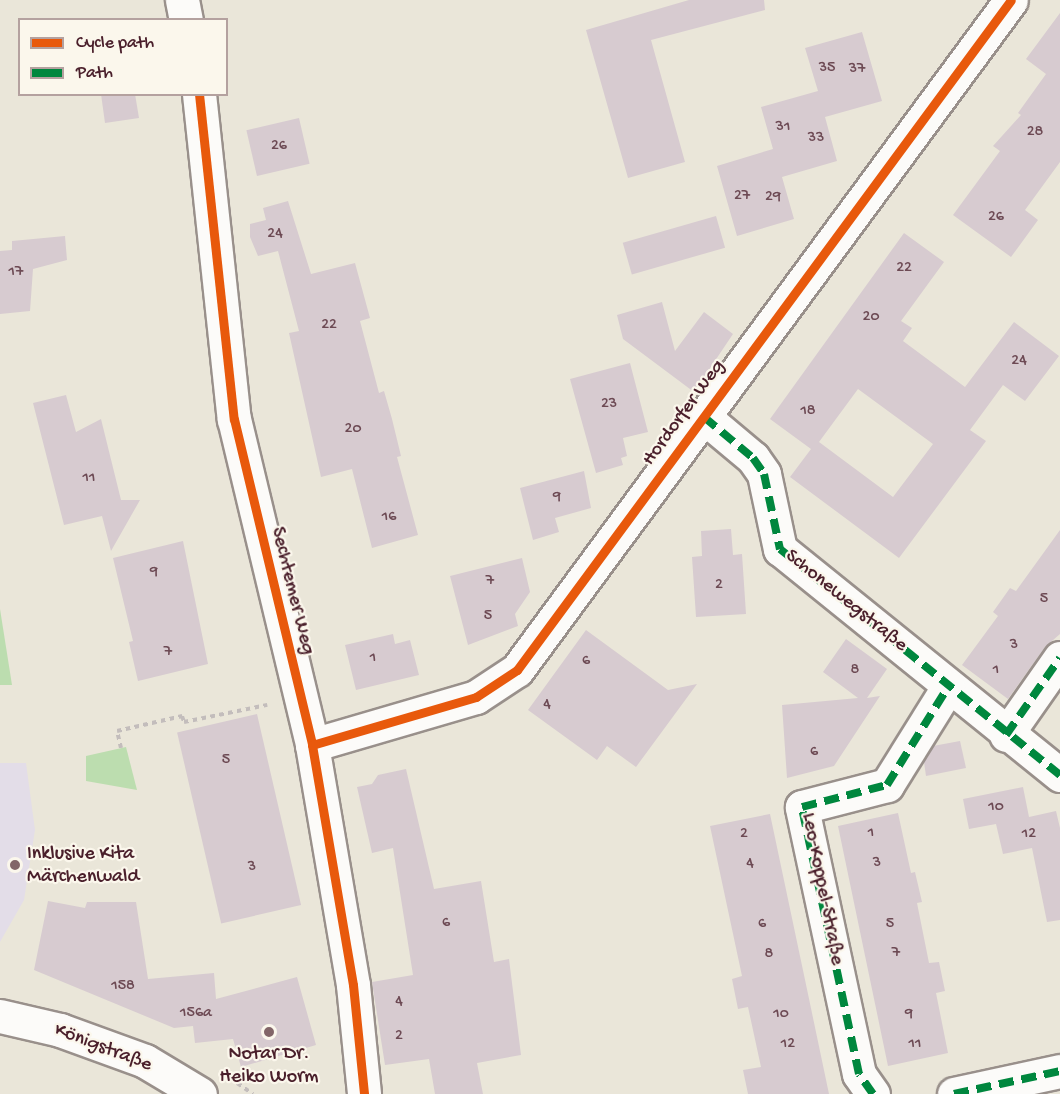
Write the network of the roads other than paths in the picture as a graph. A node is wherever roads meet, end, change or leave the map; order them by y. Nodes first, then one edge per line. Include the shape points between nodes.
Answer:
1 (182, 0) edge
2 (1011, 0) edge
3 (186, 18) edge
4 (199, 96) edge
5 (704, 417) junction
6 (1060, 658) edge
7 (948, 687) junction
8 (1006, 735) junction
9 (312, 745) junction
10 (1060, 775) edge
11 (0, 1016) edge
12 (1060, 1071) edge
13 (200, 1094) edge
14 (364, 1094) edge
15 (873, 1094) edge
16 (954, 1094) edge

1 - 3 street
2 - 5 street, Hordorfer Weg
4 - 9 street, Sechtemer Weg via 234,419
5 - 7 street, Schonewegstraße via 753,459 764,474 780,549 900,643
5 - 9 street, Hordorfer Weg via 517,670 502,683 476,697
6 - 8 street
7 - 8 street, Schonewegstraße
7 - 15 street, Leo-Koppel-Straße via 887,785 802,807 859,1074
8 - 10 street, Schonewegstraße
9 - 14 street, Sechtemer Weg via 353,985
11 - 13 street, Königstraße via 60,1030 145,1061
12 - 16 street

